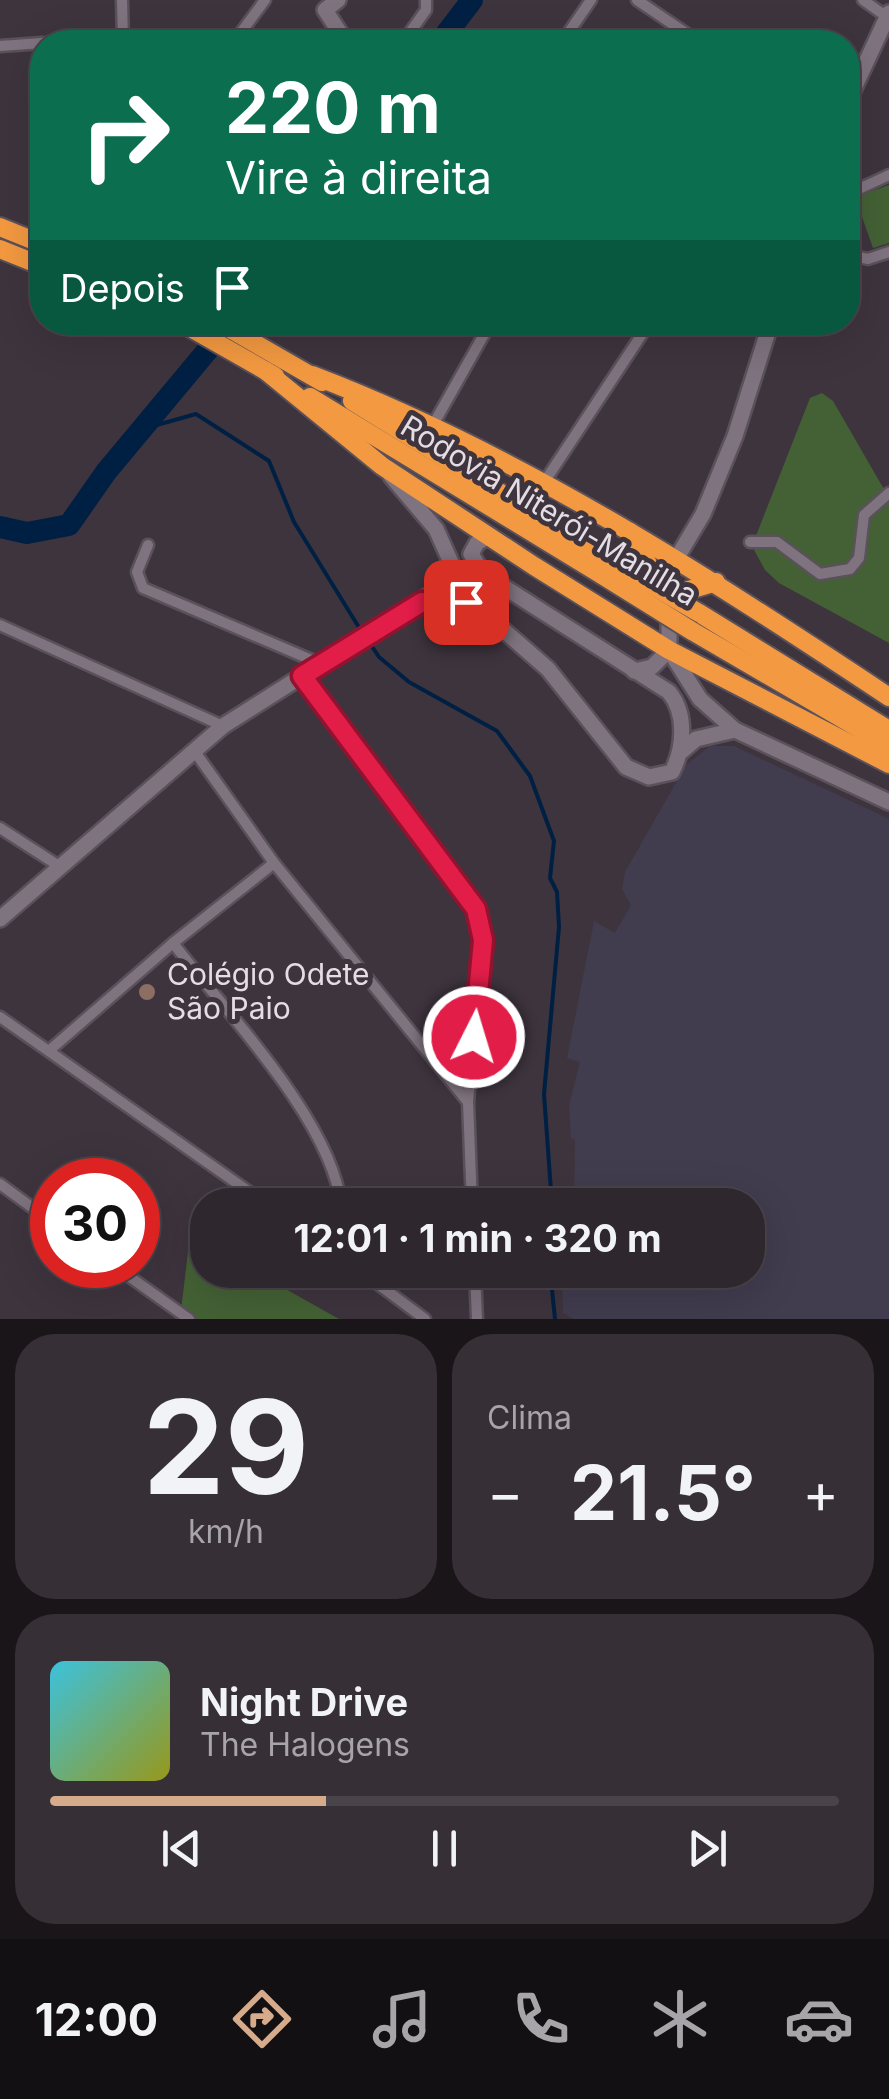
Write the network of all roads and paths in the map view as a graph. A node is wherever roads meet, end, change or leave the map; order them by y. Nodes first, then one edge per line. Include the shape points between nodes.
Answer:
1 (122, 0) edge
2 (265, 0) edge
3 (426, 0) edge
4 (591, 0) edge
5 (637, 0) edge
6 (864, 0) edge
7 (327, 3) edge
8 (888, 15) edge
9 (123, 30) edge
10 (243, 30) edge
11 (340, 30) edge
12 (412, 30) edge
13 (570, 30) edge
14 (681, 30) edge
15 (30, 44) edge
16 (0, 46) edge
17 (860, 74) edge
18 (889, 175) edge
19 (860, 188) edge
20 (0, 227) edge
21 (30, 239) edge
22 (0, 249) edge
23 (889, 252) edge
24 (860, 257) edge
25 (30, 261) edge
26 (207, 335) edge
27 (232, 335) edge
28 (483, 335) edge
29 (641, 335) edge
30 (768, 335) edge
31 (260, 360) junction
32 (312, 375) junction
33 (433, 425) junction
34 (382, 466) junction
35 (543, 484) junction
36 (889, 492) edge
37 (629, 531) junction
38 (488, 536) junction
39 (750, 542) dead end
40 (148, 545) dead end
41 (673, 564) junction
42 (607, 568) junction
43 (457, 576) junction
44 (484, 576) junction
45 (716, 582) junction
46 (642, 590) junction
47 (422, 602) junction
48 (476, 606) junction
49 (598, 606) junction
50 (668, 610) junction
51 (695, 622) junction
52 (0, 625) edge
53 (669, 650) junction
54 (321, 664) junction
55 (634, 671) junction
56 (302, 676) junction
57 (889, 696) edge
58 (223, 726) junction
59 (735, 730) junction
60 (889, 730) edge
61 (889, 746) edge
62 (193, 749) junction
63 (682, 751) junction
64 (889, 764) edge
65 (889, 802) edge
66 (0, 828) edge
67 (274, 862) junction
68 (58, 866) junction
69 (0, 918) edge
70 (172, 943) junction
71 (0, 1017) edge
72 (52, 1050) junction
73 (468, 1102) junction
74 (0, 1184) edge
75 (244, 1188) edge
76 (338, 1188) edge
77 (471, 1188) edge
78 (30, 1206) edge
79 (145, 1288) edge
80 (383, 1288) edge
81 (476, 1288) edge
82 (188, 1319) edge
83 (425, 1319) edge
84 (477, 1319) edge

1 - 9 street
2 - 10 street
3 - 12 street
4 - 13 street
5 - 14 street
6 - 8 street
7 - 11 main road
8 - 17 main road
15 - 16 street
18 - 19 street
20 - 21 highway
22 - 25 highway
23 - 24 street
26 - 31 highway, Rodovia Niterói-Manilha
27 - 31 highway, Rodovia Niterói-Manilha
28 - 33 street
29 - 35 street
30 - 41 main road via 703,514
31 - 32 highway, Rodovia Niterói-Manilha
31 - 34 highway
31 - 42 highway, Rodovia Niterói-Manilha
32 - 33 highway
32 - 42 highway, Rodovia Niterói-Manilha
33 - 35 highway
34 - 38 highway
34 - 43 main road via 436,530
35 - 37 highway
36 - 39 street via 864,515 850,569 820,574 777,542
37 - 41 highway
37 - 46 highway via 648,564
38 - 44 main road via 471,554
38 - 49 highway
40 - 54 street via 137,572 143,588
41 - 45 highway
41 - 46 main road
41 - 50 main road
42 - 51 highway, Rodovia Niterói-Manilha, bridge
43 - 44 main road
43 - 47 main road
43 - 48 main road
44 - 48 main road via 472,588
44 - 55 main road
45 - 50 highway via 689,590
45 - 57 highway
46 - 49 main road
47 - 48 main road
47 - 54 main road
48 - 63 main road via 542,663 626,767 650,777 666,775
49 - 53 highway
50 - 53 main road
51 - 60 highway, Rodovia Niterói-Manilha
51 - 61 highway, Rodovia Niterói-Manilha
52 - 58 street
53 - 55 main road via 652,667
53 - 59 main road via 700,699
53 - 64 highway
54 - 56 main road
55 - 63 main road via 676,702
56 - 58 main road
56 - 73 street via 476,909 483,940
58 - 62 main road
59 - 63 main road via 696,739
59 - 65 main road
62 - 67 street
62 - 68 main road
66 - 68 street
67 - 70 street
67 - 73 street
68 - 69 main road
70 - 72 street
70 - 76 street via 312,1126
71 - 72 street
72 - 75 street
73 - 77 street
74 - 78 street
79 - 82 street
80 - 83 street
81 - 84 street

